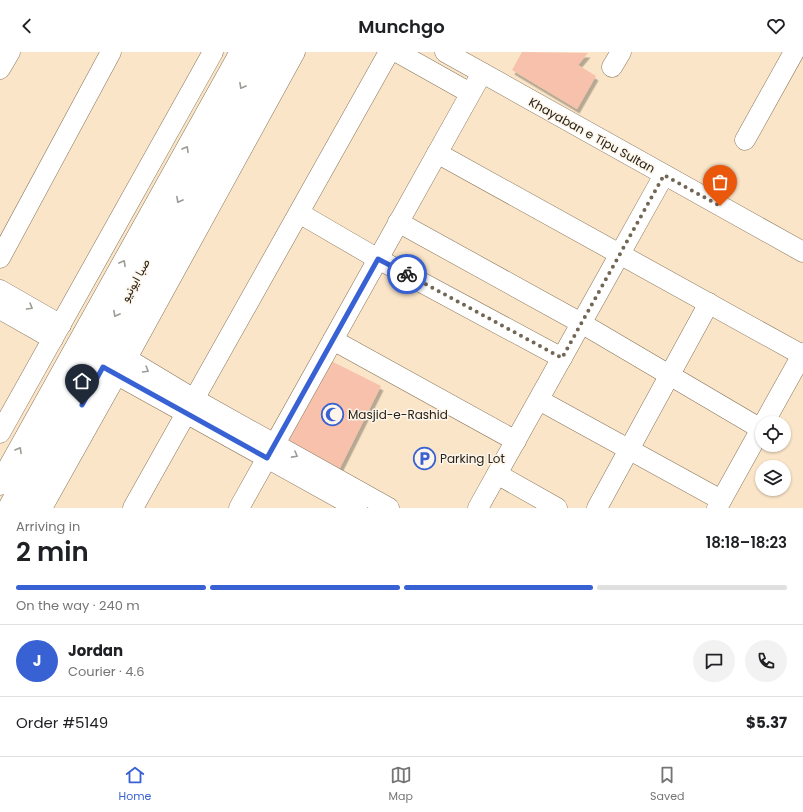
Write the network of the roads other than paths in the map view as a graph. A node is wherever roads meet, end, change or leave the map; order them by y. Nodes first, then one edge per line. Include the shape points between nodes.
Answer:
1 (10, 52) edge
2 (111, 52) edge
3 (213, 52) edge
4 (241, 52) edge
5 (261, 52) edge
6 (278, 52) edge
7 (295, 52) edge
8 (389, 52) edge
9 (397, 52) edge
10 (445, 52) edge
11 (794, 52) edge
12 (0, 69) edge
13 (482, 73) junction
14 (470, 93) junction
15 (745, 140) dead end
16 (437, 153) junction
17 (664, 175) junction
18 (298, 213) junction
19 (398, 222) junction
20 (803, 252) edge
21 (620, 254) junction
22 (0, 258) edge
23 (378, 259) junction
24 (0, 290) edge
25 (709, 303) junction
26 (0, 309) edge
27 (582, 323) junction
28 (57, 332) junction
29 (333, 340) junction
30 (803, 354) edge
31 (562, 358) junction
32 (115, 362) junction
33 (670, 375) junction
34 (539, 400) junction
35 (190, 406) junction
36 (768, 416) edge
37 (755, 422) edge
38 (0, 432) edge
39 (755, 439) edge
40 (516, 441) junction
41 (628, 449) junction
42 (271, 451) junction
43 (497, 474) junction
44 (0, 484) edge
45 (719, 504) edge
46 (8, 508) edge
47 (24, 508) edge
48 (42, 508) edge
49 (133, 508) edge
50 (239, 508) edge
51 (357, 508) edge
52 (389, 508) edge
53 (478, 508) edge
54 (558, 508) edge
55 (597, 508) edge

1 - 12 street
2 - 22 street
3 - 28 street
44 -> 4 main road, صبا ایونیو
5 -> 46 main road, صبا ایونیو
6 - 32 street
7 - 32 street
8 - 18 street
9 - 14 street
10 - 13 street, Khayaban e Tipu Sultan
11 - 15 street
13 - 14 street
13 - 17 street, Khayaban e Tipu Sultan
14 - 16 street
16 - 19 street
16 - 21 street
17 - 20 street, Khayaban e Tipu Sultan
17 - 21 street
18 - 23 street
18 - 35 street
19 - 23 street
19 - 27 street
21 - 25 street
21 - 27 street
23 - 29 street
23 - 31 street
24 -> 28 street
25 - 30 street
25 - 33 street
26 - 28 street
27 - 31 street
27 - 33 street
28 - 38 street
29 - 40 street
29 - 42 street
30 - 36 street
31 - 34 street
32 - 35 street
32 - 47 street
32 - 48 street
33 - 37 street
33 - 41 street
34 - 40 street
34 - 41 street
35 - 42 street
35 - 49 street
39 - 45 street
40 - 43 street
41 - 45 street
41 - 55 street
42 - 50 street
42 - 51 street
42 -> 52 street
43 - 53 street
43 - 54 street

